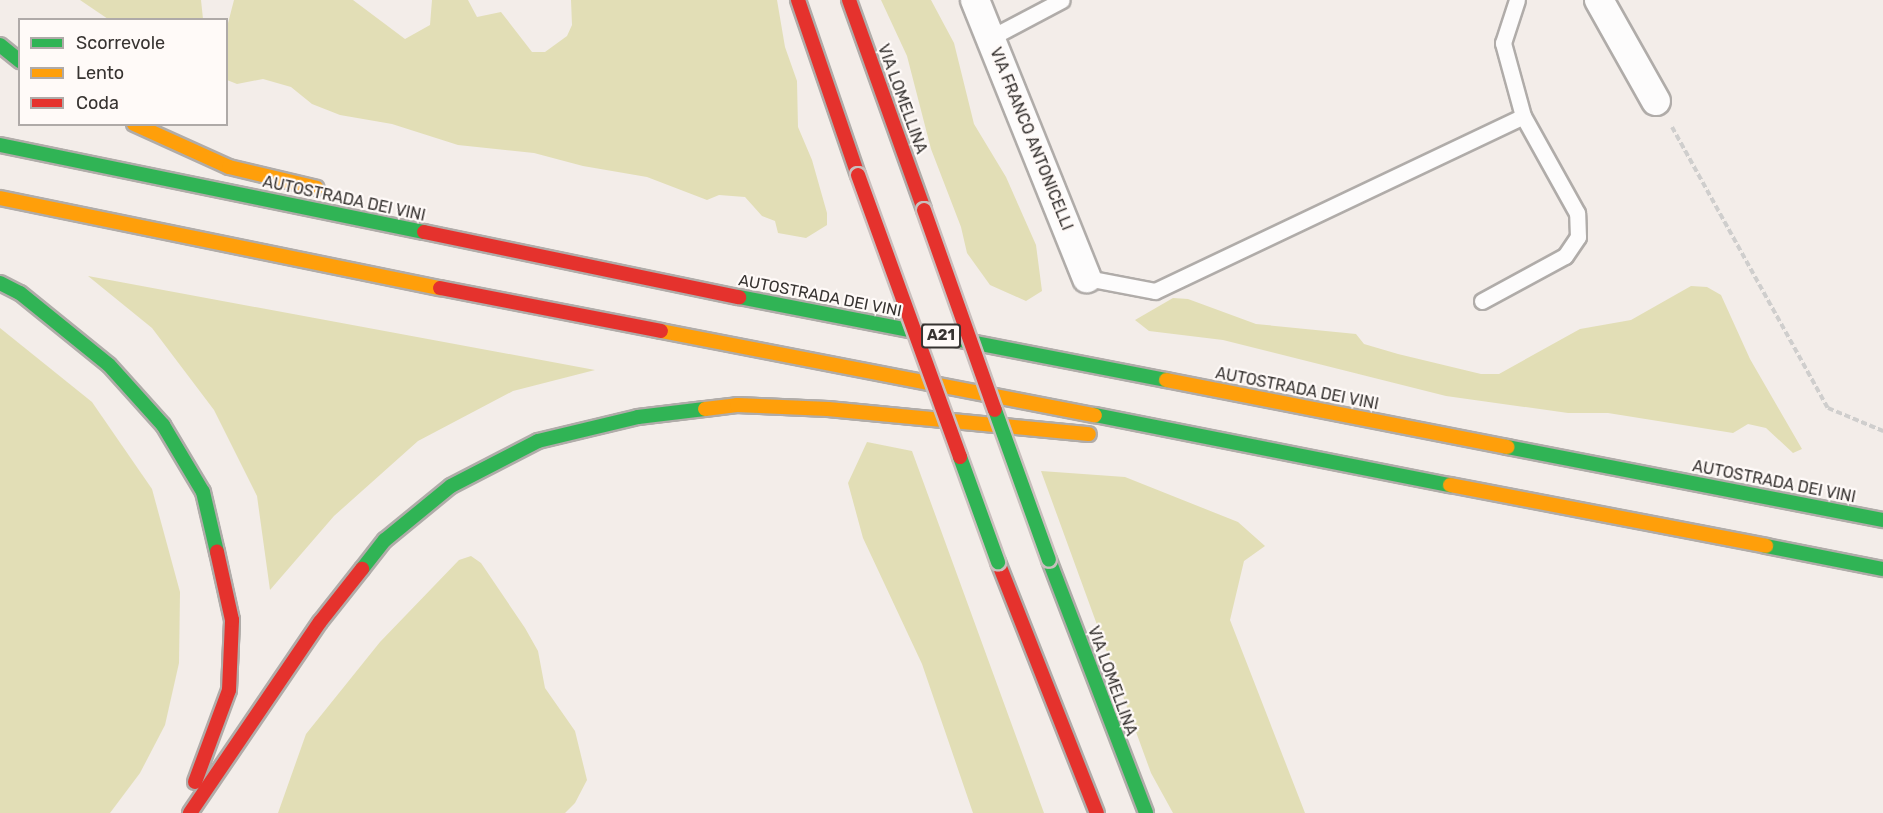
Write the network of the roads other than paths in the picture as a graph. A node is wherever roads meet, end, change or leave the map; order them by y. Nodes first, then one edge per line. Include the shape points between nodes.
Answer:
1 (798, 0) edge
2 (849, 0) edge
3 (975, 0) edge
4 (1062, 0) edge
5 (1516, 0) edge
6 (1599, 0) edge
7 (990, 38) junction
8 (0, 45) edge
9 (18, 58) edge
10 (1656, 101) road end
11 (1523, 116) junction
12 (138, 126) edge
13 (0, 145) edge
14 (330, 191) dead end
15 (0, 198) edge
16 (639, 261) dead end
17 (1087, 278) joint
18 (0, 283) edge
19 (736, 296) junction
20 (1482, 301) dead end
21 (1107, 436) dead end
22 (1142, 440) dead end
23 (1282, 454) junction
24 (1883, 520) edge
25 (1883, 568) edge
26 (182, 813) edge
27 (190, 813) edge
28 (1097, 813) edge
29 (1146, 813) edge

1 - 28 main road, bridge via 998,562
2 - 29 main road, VIA LOMELLINA, bridge via 1049,560
3 - 7 street, VIA FRANCO ANTONICELLI
4 - 7 lane
5 - 11 lane via 1503,43
6 - 10 street
7 - 17 street, VIA FRANCO ANTONICELLI
8 - 9 main road
11 - 17 lane via 1155,291
11 - 20 lane via 1577,213 1578,237 1565,256
12 - 14 main road via 229,167
13 - 19 main road, AUTOSTRADA DEI VINI / A21
15 - 23 main road via 128,227
16 - 19 main road
18 - 26 main road via 20,293 109,365 163,425 202,492 222,563 232,621 229,690
19 - 24 main road, AUTOSTRADA DEI VINI / A21
21 - 27 main road via 828,409 736,405 638,417 538,441 452,486 385,540 320,622
22 - 23 main road
23 - 25 main road

